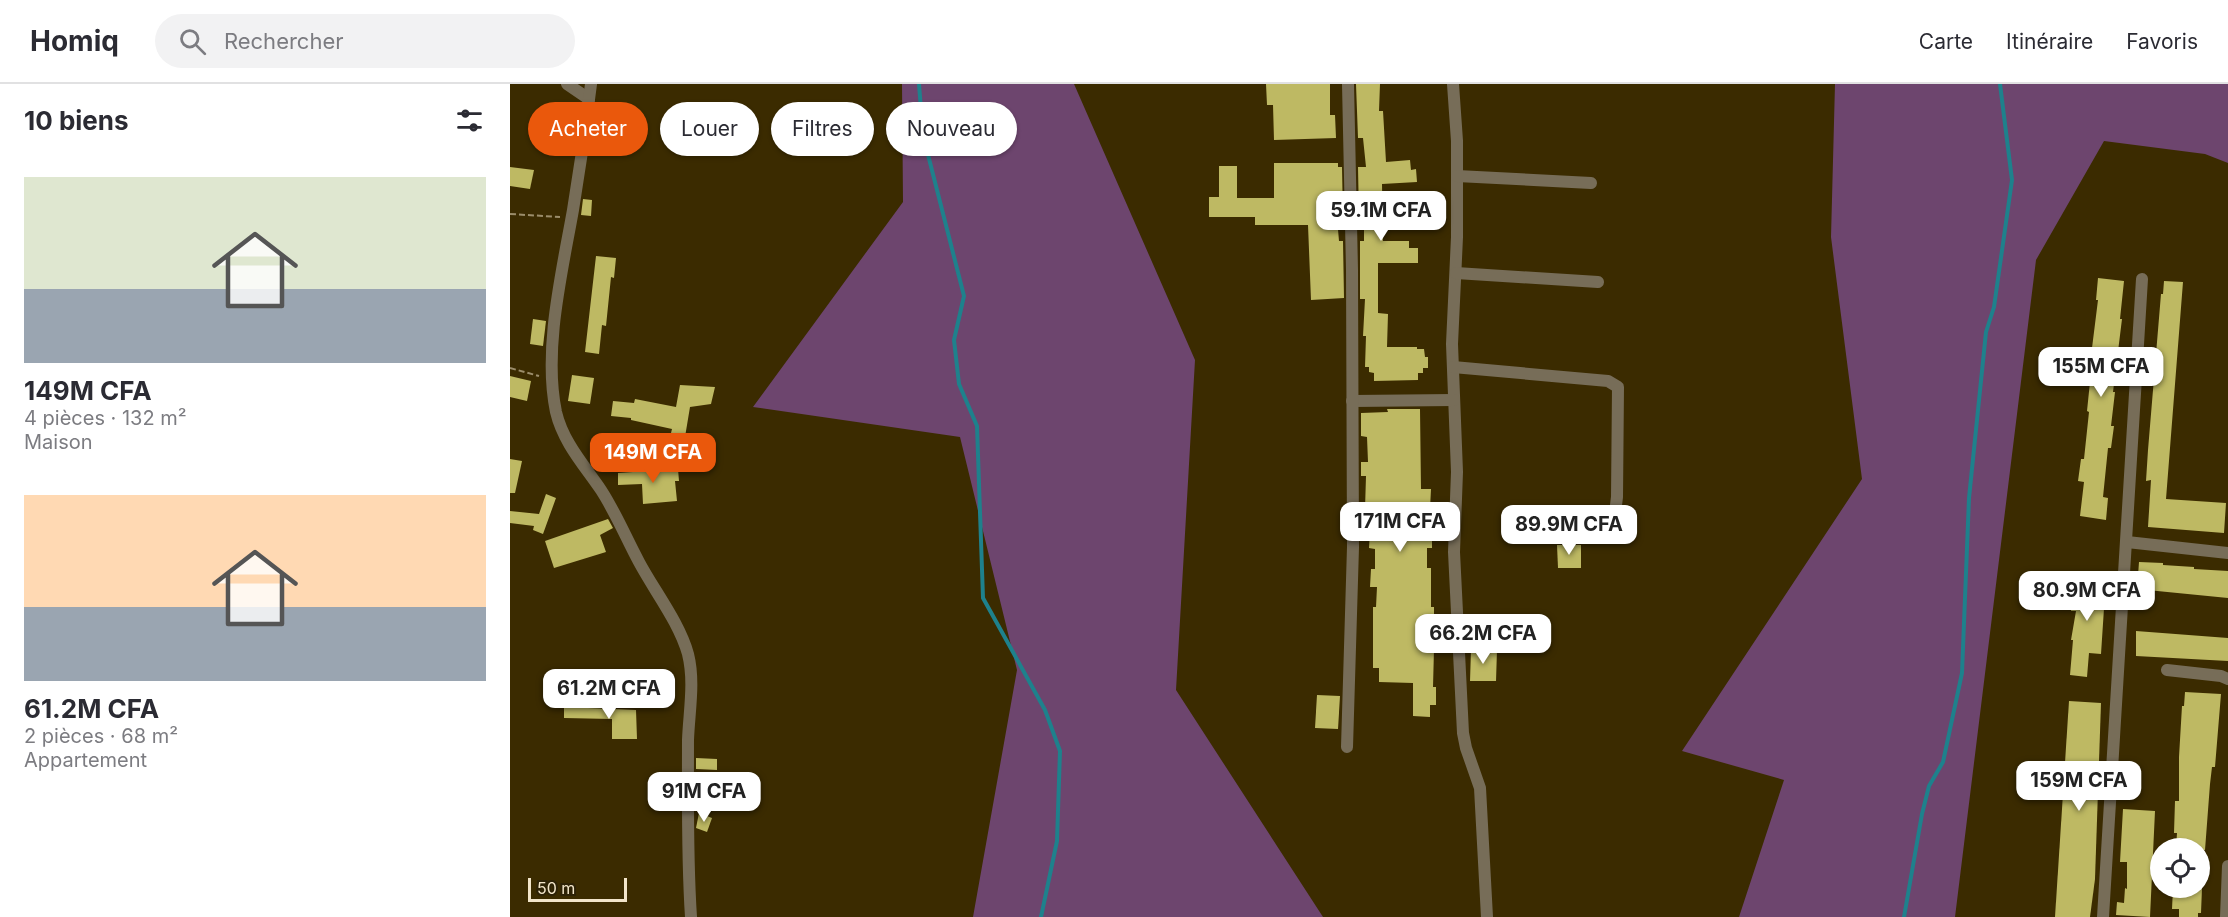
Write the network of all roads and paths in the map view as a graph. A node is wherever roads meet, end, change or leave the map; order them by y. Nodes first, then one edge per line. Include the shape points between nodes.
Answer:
1 (567, 84) edge
2 (591, 84) edge
3 (1348, 84) edge
4 (1453, 84) edge
5 (589, 99) junction
6 (1457, 176) junction
7 (1590, 183) dead end
8 (510, 214) edge
9 (572, 218) junction
10 (1456, 273) junction
11 (2142, 279) dead end
12 (1598, 282) dead end
13 (1453, 367) junction
14 (510, 368) edge
15 (552, 382) junction
16 (1454, 400) junction
17 (1352, 401) junction
18 (1613, 530) dead end
19 (2127, 542) junction
20 (2228, 553) edge
21 (2166, 670) dead end
22 (2228, 679) edge
23 (1347, 747) dead end
24 (2228, 866) edge
25 (691, 917) edge
26 (1487, 917) edge
27 (2103, 917) edge
28 (2226, 917) edge

1 - 5 street
2 - 5 street
3 - 17 street
4 - 6 street
5 - 9 street
6 - 7 street
6 - 10 street
8 - 9 path
9 - 15 street via 558,291
10 - 12 street
10 - 13 street
11 - 19 street
13 - 16 street
13 - 18 street via 1608,381 1618,387
14 - 15 path
15 - 25 street via 562,430 621,525 688,654
16 - 17 street
16 - 26 street via 1454,552 1463,733 1480,788
17 - 23 street via 1353,547
19 - 20 street
19 - 27 street
21 - 22 street
24 - 28 street

